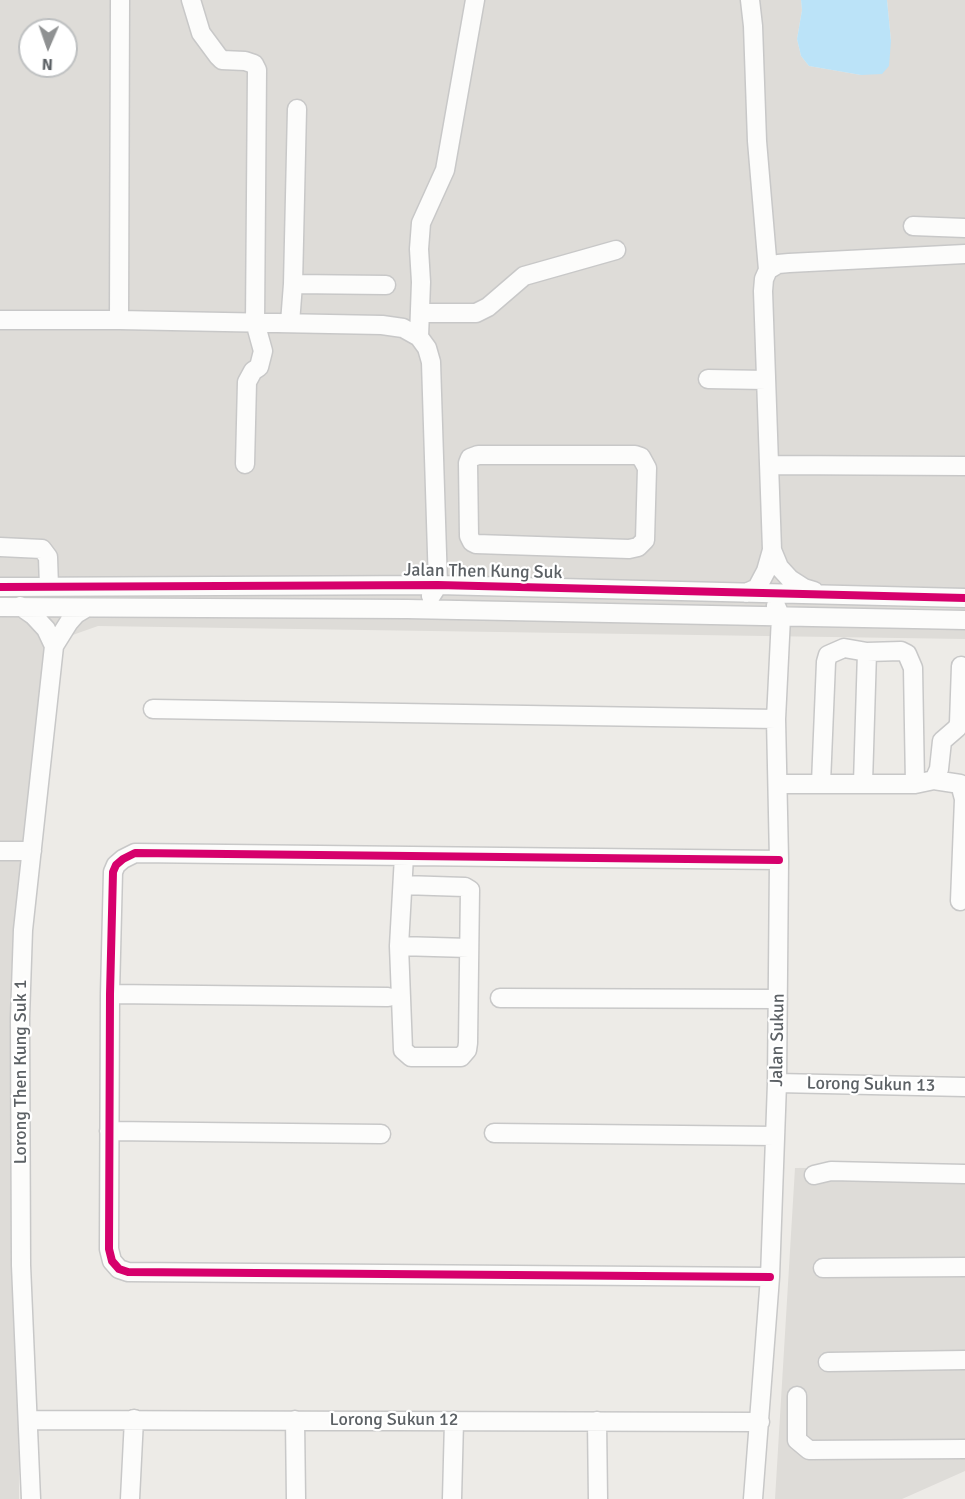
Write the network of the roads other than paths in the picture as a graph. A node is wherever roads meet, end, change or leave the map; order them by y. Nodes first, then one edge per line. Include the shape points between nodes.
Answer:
1 (120, 0) edge
2 (191, 0) edge
3 (475, 0) edge
4 (750, 0) edge
5 (297, 109) dead end
6 (913, 226) dead end
7 (965, 228) edge
8 (616, 250) dead end
9 (965, 254) edge
10 (768, 270) junction
11 (293, 284) junction
12 (386, 285) dead end
13 (420, 313) junction
14 (0, 320) edge
15 (119, 320) junction
16 (255, 322) junction
17 (290, 323) junction
18 (419, 337) junction
19 (708, 379) dead end
20 (766, 380) junction
21 (245, 464) dead end
22 (769, 465) junction
23 (965, 466) edge
24 (469, 536) junction
25 (437, 537) junction
26 (0, 547) edge
27 (772, 550) junction
28 (438, 585) junction
29 (49, 586) junction
30 (0, 587) edge
31 (750, 593) junction
32 (825, 595) junction
33 (965, 598) edge
34 (20, 606) junction
35 (0, 607) edge
36 (86, 608) junction
37 (407, 609) junction
38 (481, 611) junction
39 (781, 617) junction
40 (965, 620) edge
41 (54, 646) junction
42 (867, 652) junction
43 (961, 666) dead end
44 (153, 709) dead end
45 (776, 719) junction
46 (821, 783) junction
47 (863, 783) junction
48 (778, 784) junction
49 (927, 786) junction
50 (0, 851) edge
51 (32, 851) junction
52 (404, 856) junction
53 (779, 860) junction
54 (403, 885) junction
55 (960, 901) dead end
56 (399, 946) junction
57 (469, 948) junction
58 (110, 994) junction
59 (387, 997) dead end
60 (500, 998) dead end
61 (778, 999) junction
62 (777, 1083) junction
63 (965, 1087) edge
64 (109, 1131) junction
65 (494, 1133) dead end
66 (381, 1134) dead end
67 (775, 1136) junction
68 (965, 1174) edge
69 (814, 1176) dead end
70 (965, 1266) edge
71 (823, 1268) dead end
72 (770, 1277) junction
73 (965, 1360) edge
74 (828, 1362) dead end
75 (797, 1396) dead end
76 (134, 1419) junction
77 (28, 1420) junction
78 (295, 1420) junction
79 (454, 1421) junction
80 (597, 1422) junction
81 (760, 1422) junction
82 (965, 1449) edge
83 (32, 1499) edge
84 (130, 1499) edge
85 (296, 1499) edge
86 (452, 1499) edge
87 (598, 1499) edge
88 (753, 1499) edge

1 - 15 street
2 - 16 street via 201,33 218,56 222,60 254,64 257,70
3 - 13 street via 445,170 421,223
4 - 10 street
5 - 11 street
6 - 7 street
8 - 13 street via 524,276 488,307 476,312
9 - 10 street via 789,263
10 - 20 street via 763,291
11 - 12 street
11 - 17 street
13 - 18 street
14 - 15 street
15 - 16 street
16 - 17 street
16 - 21 street via 263,351 259,367 247,382
17 - 18 street via 393,326
18 - 25 street via 431,362
19 - 20 street
20 - 22 street
22 - 23 street
22 - 27 street
24 - 24 street via 481,545 638,547 645,540 646,464 635,455 473,456 468,463
24 - 25 street
25 - 28 street
26 - 29 street via 42,549 48,557
27 - 31 street via 766,572
27 - 32 street via 779,567 790,579
28 - 29 street, Jalan Then Kung Suk
28 - 31 street, Jalan Then Kung Suk
28 - 37 street via 430,598
28 - 38 street
29 - 30 street, Jalan Then Kung Suk
31 - 32 street, Jalan Then Kung Suk
31 - 39 street via 774,604
32 - 33 street, Jalan Then Kung Suk
34 - 35 street
34 - 36 street
34 - 41 street via 46,628
36 - 37 street
36 - 41 street via 69,622
37 - 38 street
38 - 39 street
39 - 40 street
39 - 45 street, Jalan Sukun
41 - 51 street, Lorong Then Kung Suk 1
42 - 46 street via 844,648 828,655
42 - 47 street
42 - 49 street via 907,654 913,668
43 - 49 street via 959,723 942,741 939,770
44 - 45 street
45 - 48 street, Jalan Sukun
46 - 47 street
46 - 48 street
47 - 49 street
48 - 53 street, Jalan Sukun
49 - 55 street via 960,784 964,799
50 - 51 street
51 - 77 street, Lorong Then Kung Suk 1 via 23,930 20,1018 21,1265
52 - 53 street
52 - 54 street
52 - 58 street via 130,855 113,872
53 - 61 street, Jalan Sukun
54 - 56 street
54 - 57 street via 470,890
56 - 57 street
56 - 57 street via 402,1047 411,1057 461,1056 467,1050
58 - 59 street
58 - 64 street
60 - 61 street
61 - 62 street, Jalan Sukun
62 - 63 street, Lorong Sukun 13
62 - 67 street, Jalan Sukun
64 - 66 street
64 - 72 street via 109,1256 115,1266 128,1272
65 - 67 street
67 - 72 street, Jalan Sukun
68 - 69 street via 831,1171
70 - 71 street
72 - 81 street, Jalan Sukun
73 - 74 street
75 - 82 street via 797,1440 809,1450
76 - 77 street, Lorong Sukun 12
76 - 78 street, Lorong Sukun 12
76 - 84 street
77 - 83 street, Lorong Then Kung Suk 1
78 - 79 street, Lorong Sukun 12
78 - 85 street
79 - 80 street, Lorong Sukun 12
79 - 86 street
80 - 81 street, Lorong Sukun 12
80 - 87 street
81 - 88 street, Jalan Sukun

